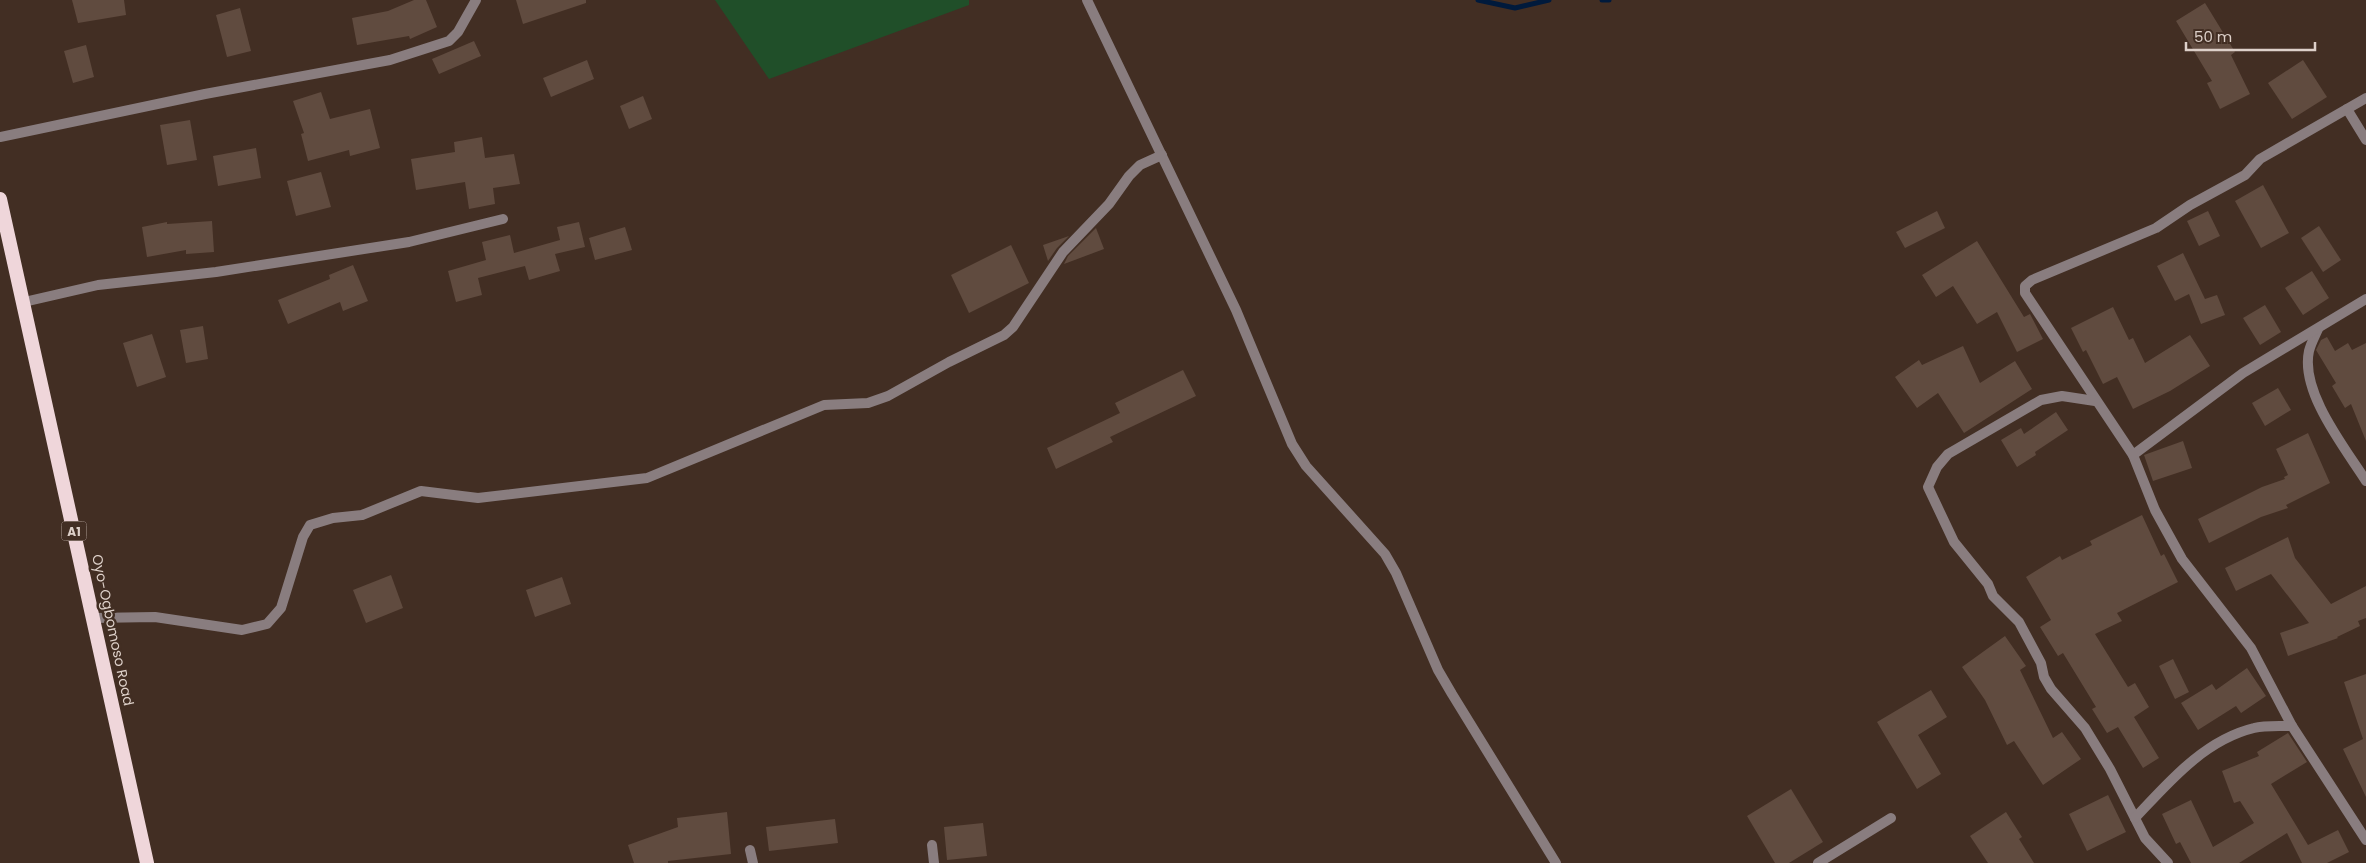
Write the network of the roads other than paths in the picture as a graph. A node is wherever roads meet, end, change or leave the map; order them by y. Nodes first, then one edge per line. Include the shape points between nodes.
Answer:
1 (476, 0) edge
2 (1087, 0) edge
3 (2366, 98) edge
4 (2347, 109) junction
5 (0, 137) edge
6 (2366, 140) edge
7 (1162, 155) junction
8 (0, 199) edge
9 (503, 218) dead end
10 (2366, 299) edge
11 (24, 302) junction
12 (2318, 329) junction
13 (2095, 401) junction
14 (2133, 456) junction
15 (2366, 481) edge
16 (93, 618) junction
17 (2292, 726) junction
18 (1891, 818) dead end
19 (2134, 818) junction
20 (2366, 840) edge
21 (932, 845) dead end
22 (750, 850) dead end
23 (147, 863) edge
24 (752, 863) edge
25 (934, 863) edge
26 (1556, 863) edge
27 (1818, 863) edge
28 (2168, 863) edge

1 - 5 street via 458,32 449,41 390,60
2 - 7 street
3 - 4 street
4 - 6 street
4 - 13 street via 2260,159 2245,175 2156,228 2032,280 2025,286 2025,293
7 - 16 street via 1140,165 1129,176 1109,204 1063,252 1013,327 1004,335 888,396 868,403 824,405 647,478 478,498 422,491 362,516 333,518 310,525 303,537 281,608 267,624 242,630 155,617
7 - 26 street via 1236,310 1292,444 1306,466 1385,554 1447,686
8 - 11 highway, Oyo-Ogbomoso Road / A1
9 - 11 street via 409,242 216,272 98,285
10 - 12 street
11 - 16 highway, Oyo-Ogbomoso Road / A1
12 - 14 street via 2243,373
12 - 15 street via 2309,351 2313,387 2326,418
13 - 14 street
13 - 19 street via 2062,396 2041,400 1948,454 1937,467 1928,487 1954,542 1984,578 1993,596 2019,622 2051,689 2085,728
14 - 17 street via 2163,526 2182,559 2251,648
16 - 23 highway, Oyo-Ogbomoso Road / A1
17 - 19 street via 2254,728 2202,753 2178,772
17 - 20 street
18 - 27 street
19 - 28 street via 2145,838
21 - 25 street
22 - 24 street

